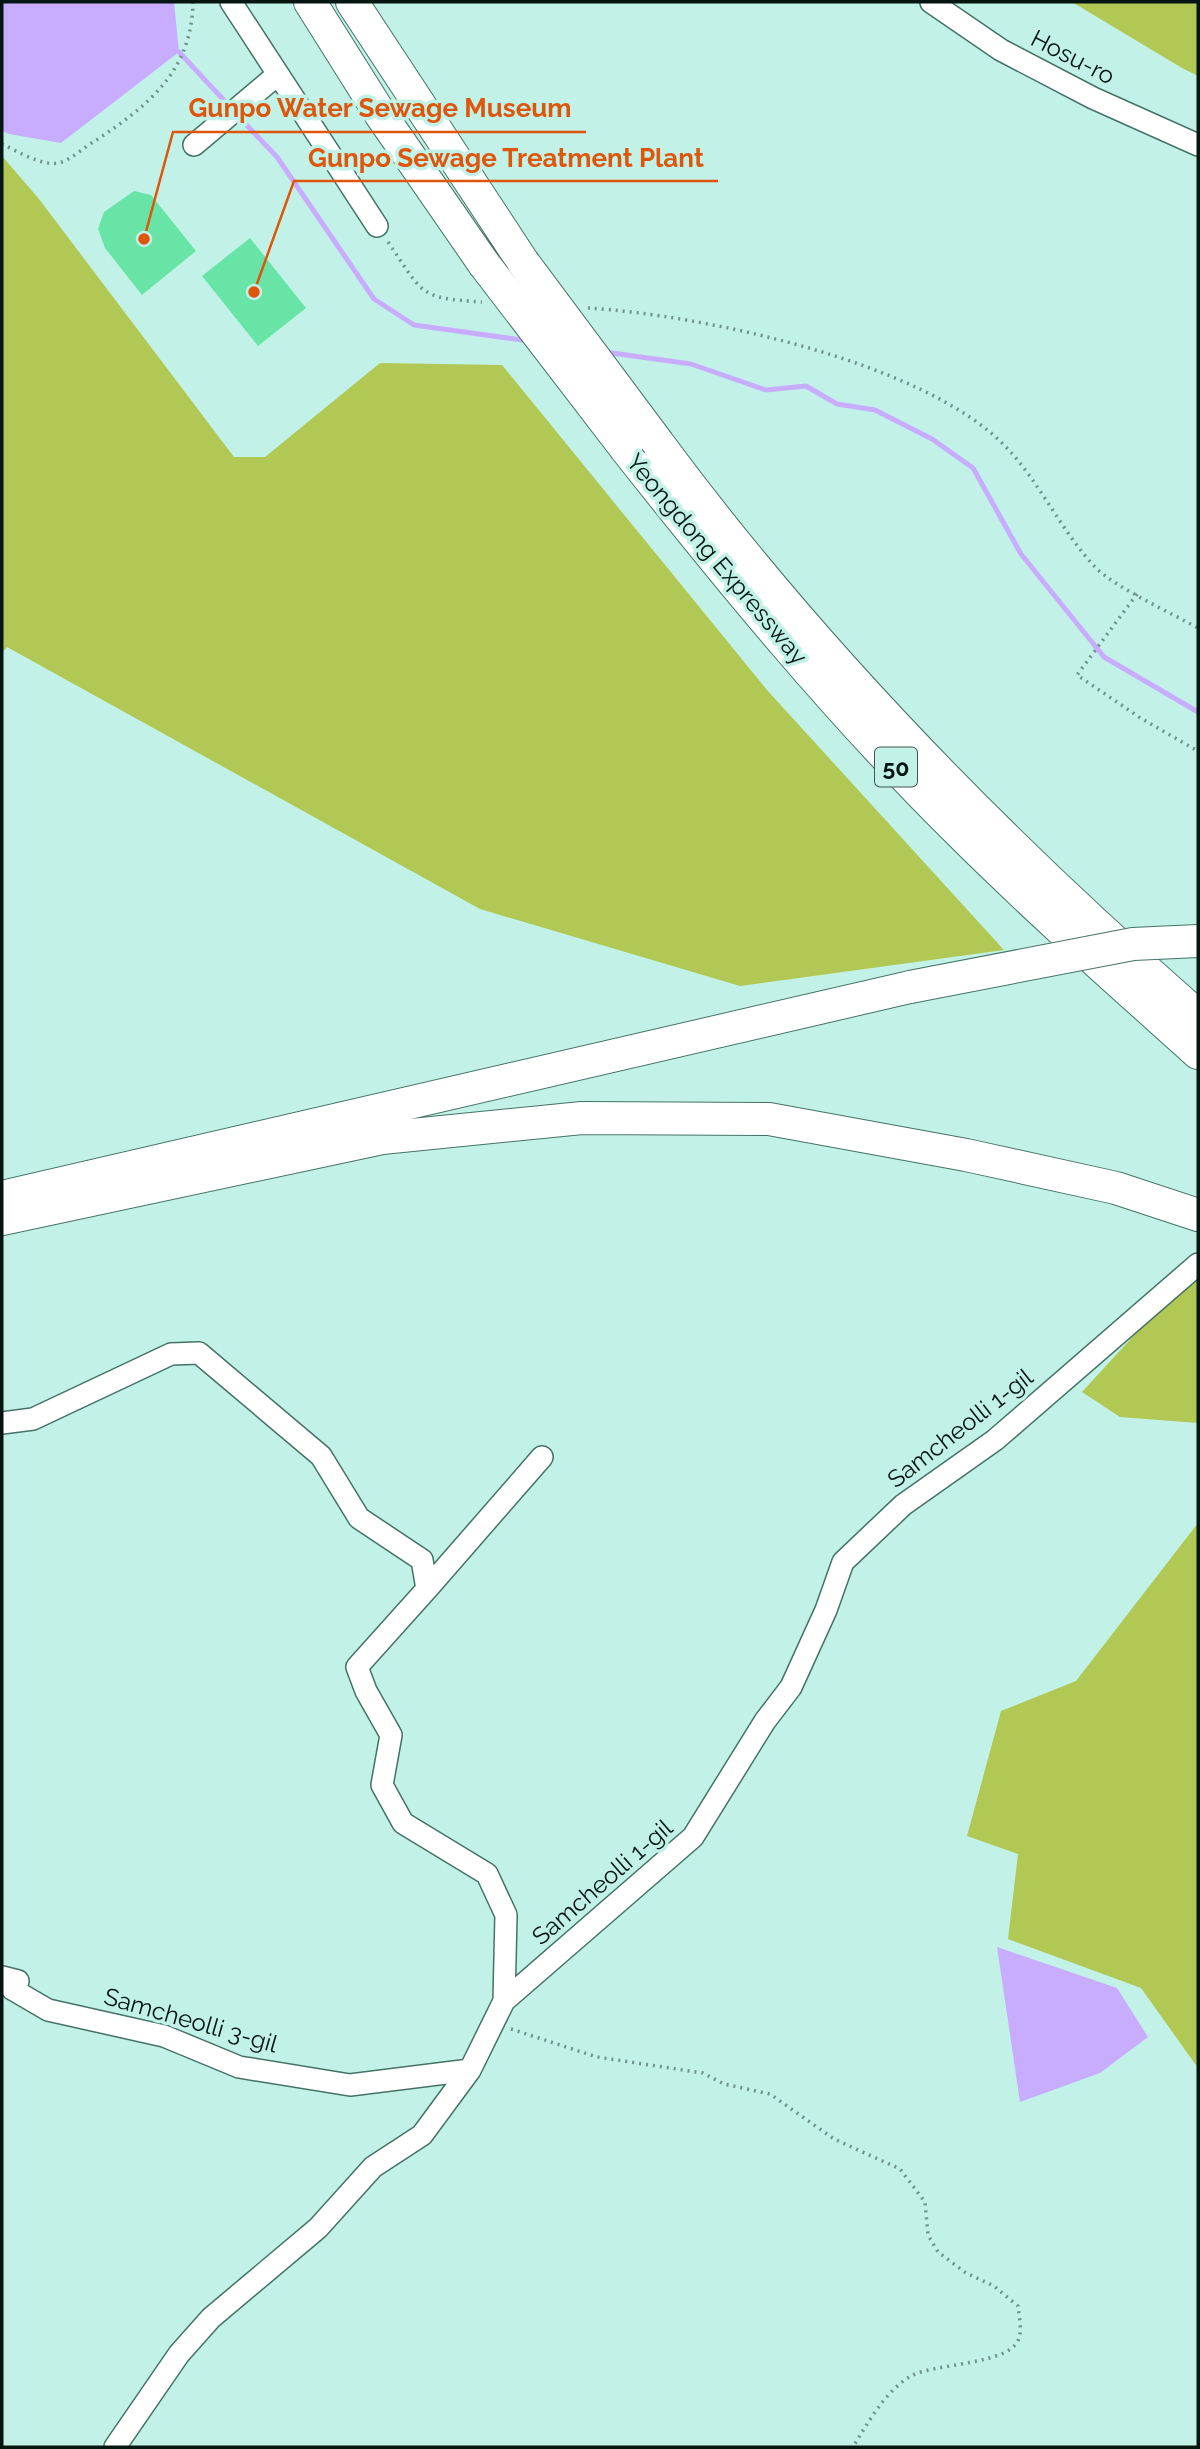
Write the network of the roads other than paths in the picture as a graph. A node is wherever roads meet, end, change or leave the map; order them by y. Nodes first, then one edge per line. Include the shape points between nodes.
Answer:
1 (231, 2) edge
2 (310, 2) edge
3 (352, 2) edge
4 (931, 2) edge
5 (277, 75) junction
6 (194, 145) dead end
7 (1198, 145) edge
8 (377, 226) road end
9 (1198, 941) edge
10 (1198, 1016) edge
11 (1198, 1053) edge
12 (2, 1197) edge
13 (1198, 1215) edge
14 (2, 1219) edge
15 (1198, 1264) edge
16 (2, 1423) edge
17 (542, 1458) dead end
18 (427, 1589) junction
19 (2, 1977) edge
20 (504, 2001) junction
21 (470, 2070) junction
22 (115, 2447) edge

1 - 5 street
2 - 11 highway, Yeongdong Expressway / 50, bridge via 484,264 749,601 956,830
3 - 10 highway, Yeongdong Expressway / 50, bridge via 523,262 700,499 785,603 1006,839
4 - 7 street, Hosu-ro via 1001,50
5 - 6 street
5 - 8 street via 313,123
9 - 12 highway, bridge via 1133,944 909,987
13 - 14 highway via 1116,1188 769,1119 582,1118 382,1138
15 - 20 street, Samcheolli 1-gil via 996,1440 903,1505 843,1562 790,1686 693,1837
16 - 18 street via 33,1419 171,1354 199,1353 321,1456 359,1518 422,1560
17 - 18 street
18 - 20 street via 357,1667 391,1735 382,1785 403,1823 487,1874 506,1915
19 - 21 street, Samcheolli 3-gil via 18,1981 12,1989 48,2010 164,2036 239,2067 350,2085
20 - 21 street, Samcheolli 1-gil
21 - 22 street, Samcheolli 1-gil via 422,2135 373,2167 318,2228 211,2318 178,2354

